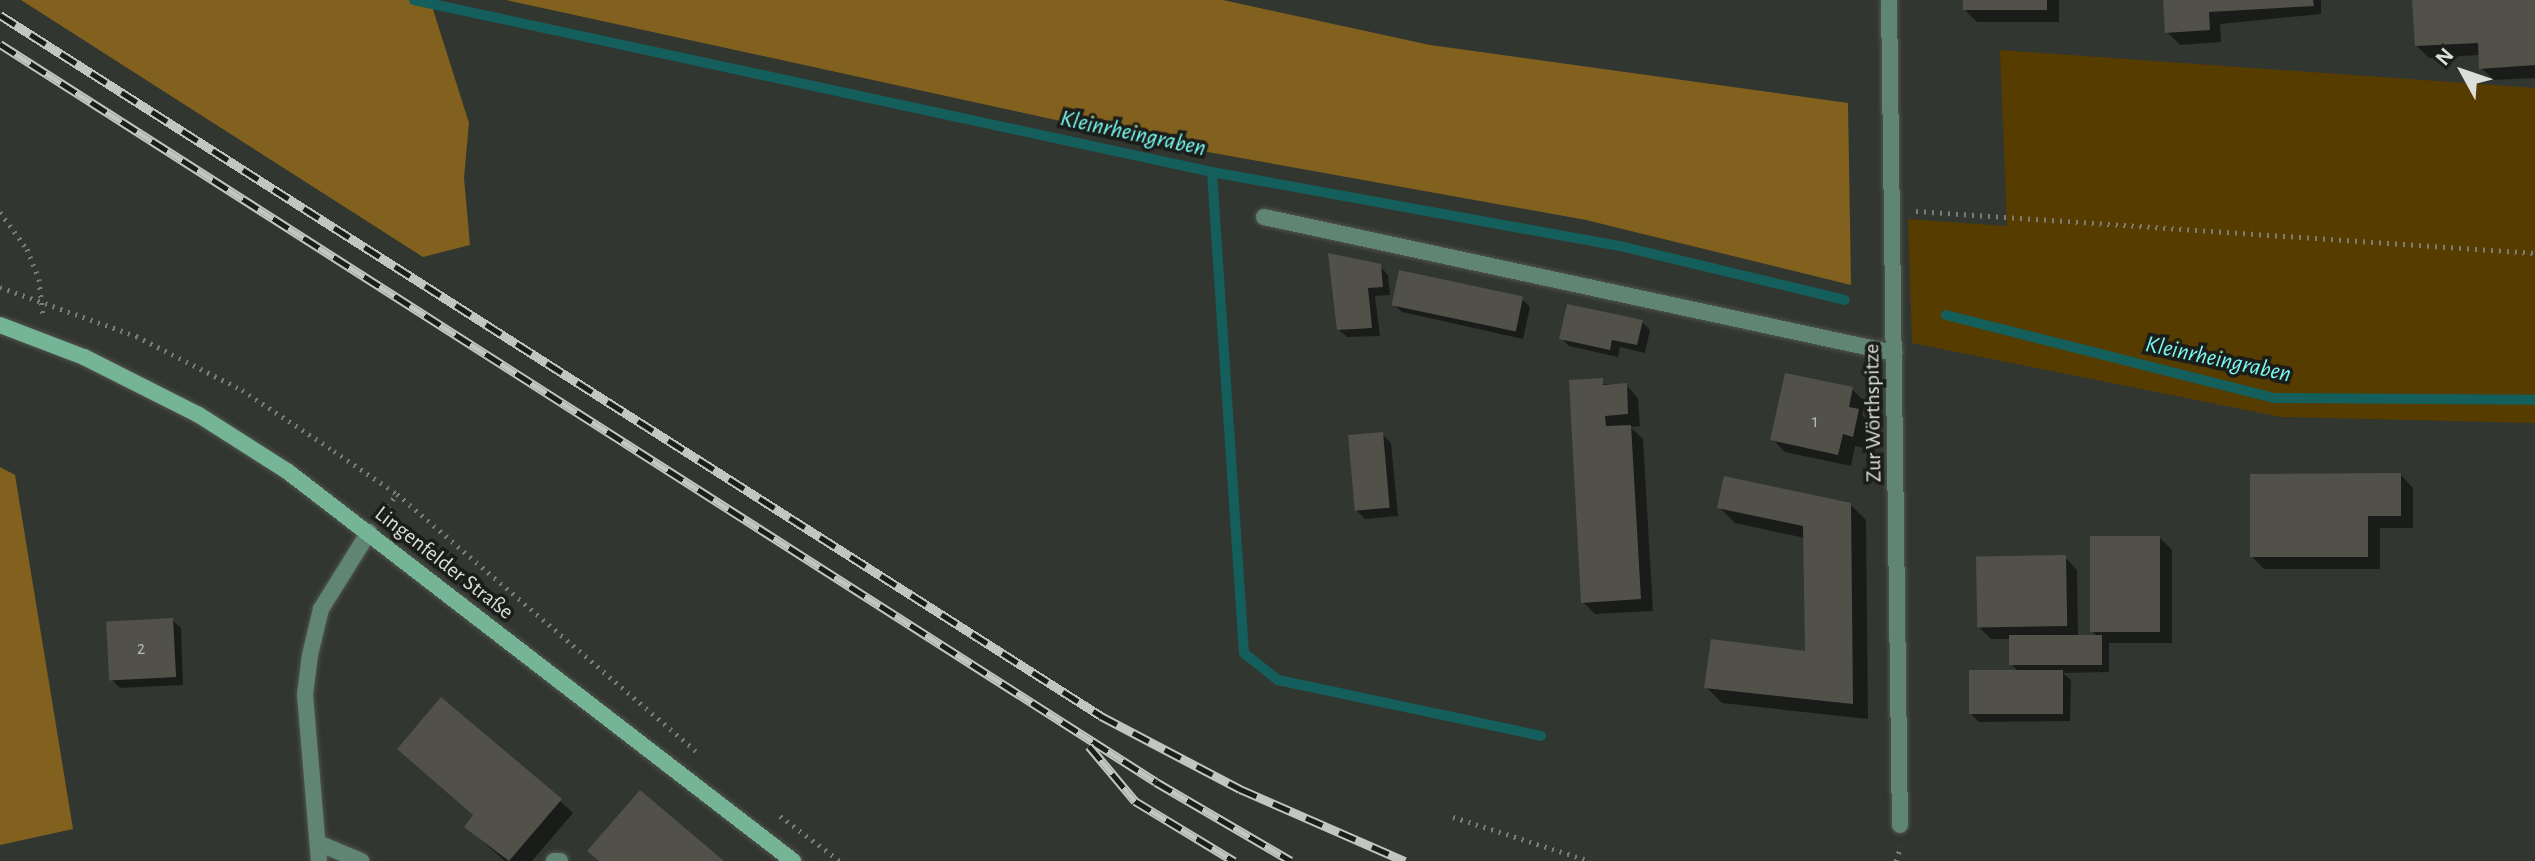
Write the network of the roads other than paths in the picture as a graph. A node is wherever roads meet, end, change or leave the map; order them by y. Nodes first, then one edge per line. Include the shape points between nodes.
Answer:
1 (1889, 0) edge
2 (1264, 217) dead end
3 (0, 325) edge
4 (1894, 353) junction
5 (369, 532) junction
6 (1900, 825) dead end
7 (318, 843) junction
8 (319, 861) edge
9 (361, 861) edge
10 (793, 861) edge

1 - 4 street, Zur Wörthspitze
2 - 4 street
3 - 5 main road, Lingenfelder Straße via 43,340 199,415
4 - 6 street, Zur Wörthspitze
5 - 7 street via 321,609 310,655 305,695
5 - 10 main road, Lingenfelder Straße
7 - 8 street
7 - 9 street

